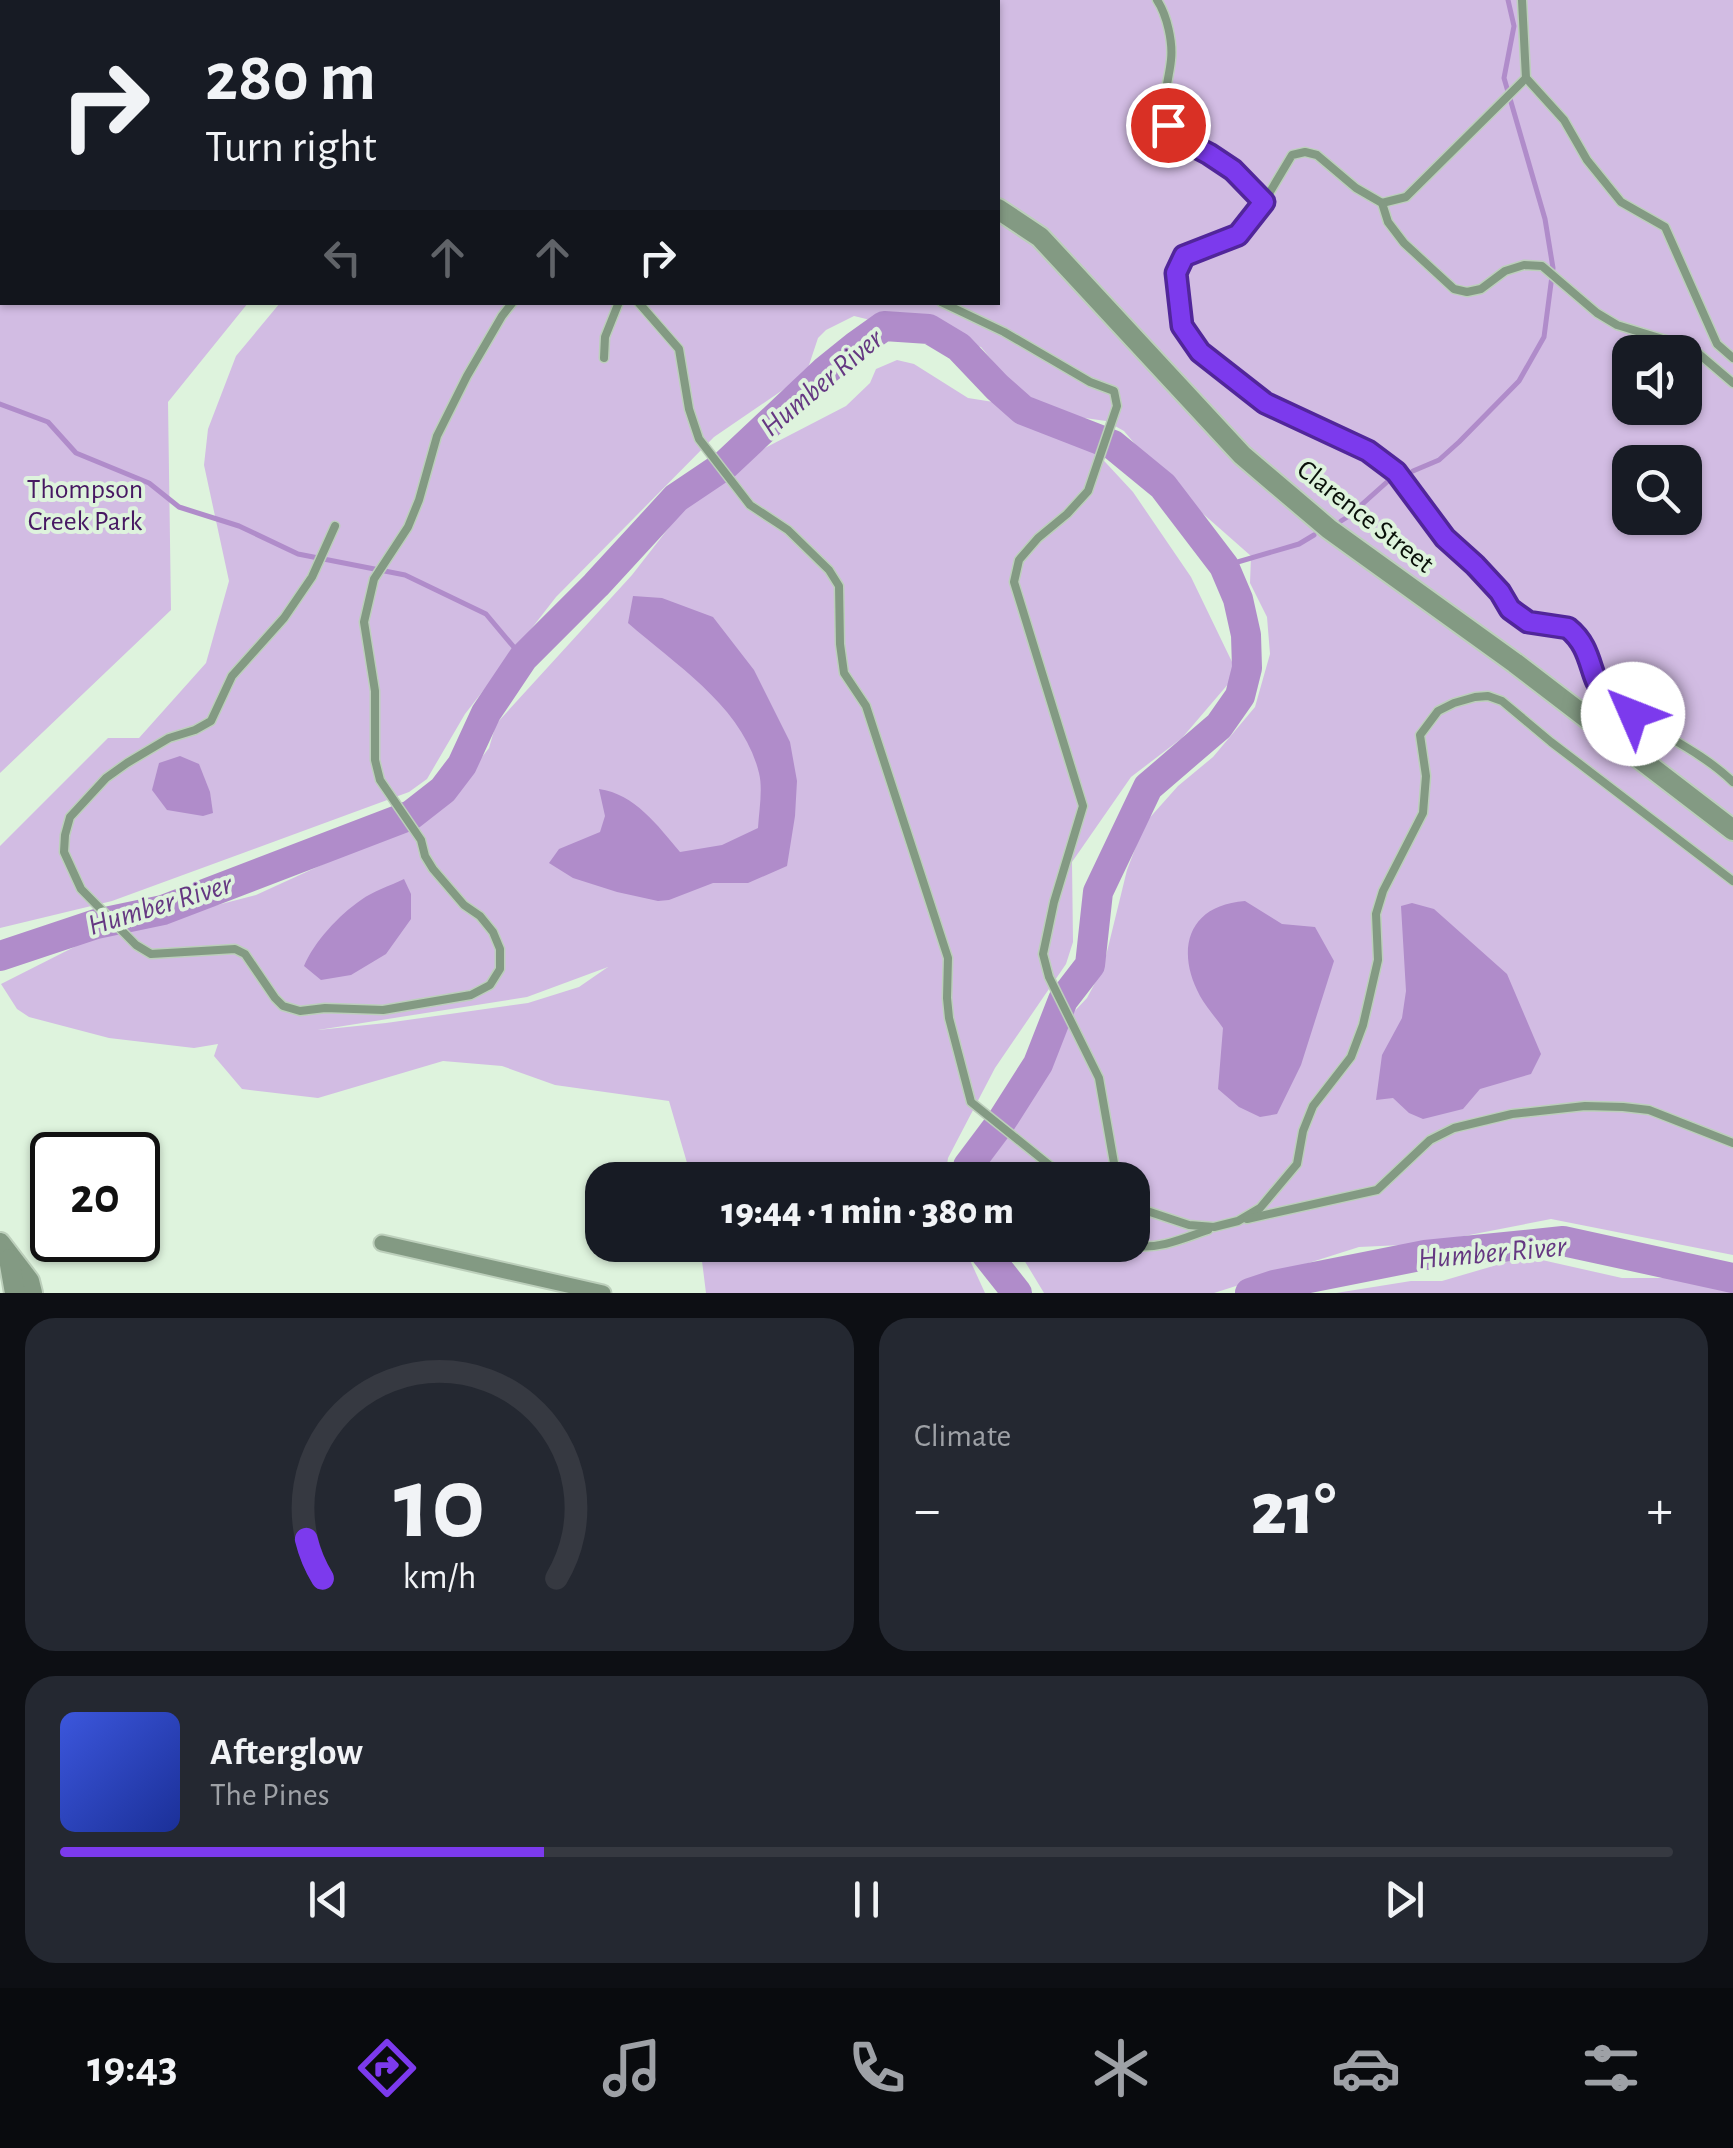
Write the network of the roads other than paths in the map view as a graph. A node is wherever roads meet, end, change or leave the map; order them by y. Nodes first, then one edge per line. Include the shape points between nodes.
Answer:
1 (1157, 0) edge
2 (1522, 0) edge
3 (1526, 78) junction
4 (1264, 202) junction
5 (1382, 204) junction
6 (1000, 210) edge
7 (511, 305) edge
8 (619, 305) edge
9 (641, 305) edge
10 (948, 305) edge
11 (604, 358) dead end
12 (1733, 358) edge
13 (1733, 383) edge
14 (334, 526) dead end
15 (1733, 782) edge
16 (1733, 830) edge
17 (1733, 881) edge
18 (1733, 1143) edge
19 (1047, 1162) edge
20 (1114, 1162) edge
21 (1150, 1212) edge
22 (1238, 1222) junction
23 (1218, 1226) junction
24 (382, 1243) dead end
25 (1150, 1248) edge
26 (4, 1250) edge
27 (15, 1293) edge
28 (32, 1293) edge
29 (603, 1293) edge

1 - 4 lane via 1170,36 1168,125 1233,170
2 - 3 lane
3 - 5 lane via 1406,197
3 - 12 lane via 1621,202 1666,226 1717,344
4 - 5 lane via 1292,155 1304,152
4 - 15 lane via 1238,235 1184,256 1176,273 1182,326 1200,352 1265,403 1368,451 1396,472 1510,609 1528,622 1568,628 1584,645 1604,694
5 - 13 lane via 1404,243 1454,289 1481,289 1505,271 1542,266 1597,313 1692,348
6 - 16 street, Clarence Street via 1040,238 1242,454 1329,529
7 - 14 lane via 437,436 419,500 374,579 364,622 380,780 433,869 494,932 500,949 500,969 490,985 471,995 383,1010 283,1006 235,949 151,954 136,945 82,889 64,852 70,817 106,778 169,738 211,721 232,676 312,577
8 - 11 lane
9 - 19 lane via 679,349 699,439 750,505 788,530 840,586 844,673 866,706 948,958 949,1018 971,1102
10 - 20 lane via 1114,391 1117,406 1088,491 1018,560 1014,582 1083,806 1043,954 1098,1078
17 - 22 lane via 1502,701 1475,697 1438,711 1420,735 1423,813 1376,914 1378,960 1352,1057 1313,1106 1297,1164 1260,1208
18 - 22 lane via 1636,1108 1512,1114 1430,1140 1377,1190
21 - 23 lane via 1188,1225
22 - 23 lane
23 - 25 lane
24 - 29 street
26 - 27 street
26 - 28 street

